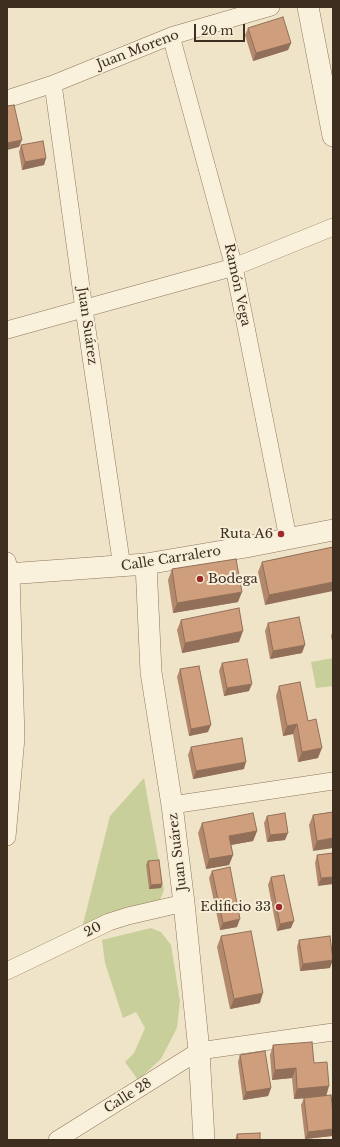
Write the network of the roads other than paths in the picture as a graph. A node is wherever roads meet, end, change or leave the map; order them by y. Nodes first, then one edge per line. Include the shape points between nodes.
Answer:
1 (271, 7) edge
2 (308, 7) edge
3 (171, 36) junction
4 (54, 84) junction
5 (7, 99) edge
6 (333, 136) edge
7 (333, 227) edge
8 (234, 267) junction
9 (84, 309) junction
10 (7, 330) edge
11 (333, 530) edge
12 (288, 538) junction
13 (146, 564) junction
14 (122, 567) junction
15 (8, 570) edge
16 (333, 781) edge
17 (172, 805) junction
18 (7, 837) edge
19 (184, 903) junction
20 (7, 971) edge
21 (333, 1032) edge
22 (199, 1051) junction
23 (57, 1140) edge
24 (204, 1140) edge

1 - 3 street, Juan Moreno
2 - 6 street
3 - 4 street, Juan Moreno
3 - 8 street, Ramón Vega
4 - 5 street, Juan Moreno
4 - 9 street, Juan Suárez
7 - 8 street
8 - 9 street
8 - 12 street, Ramón Vega
9 - 10 street
9 - 14 street, Juan Suárez
11 - 12 street, Calle Carralero
12 - 13 street, Calle Carralero
13 - 14 street, Calle Carralero
13 - 17 street, Juan Suárez via 151,672
14 - 15 street, Calle Carralero
15 - 18 street via 16,738
16 - 17 street
17 - 19 street, Juan Suárez
19 - 20 street, 20 via 109,922
19 - 22 street, Juan Suárez
21 - 22 street
22 - 23 street, Calle 28
22 - 24 street, Juan Suárez

